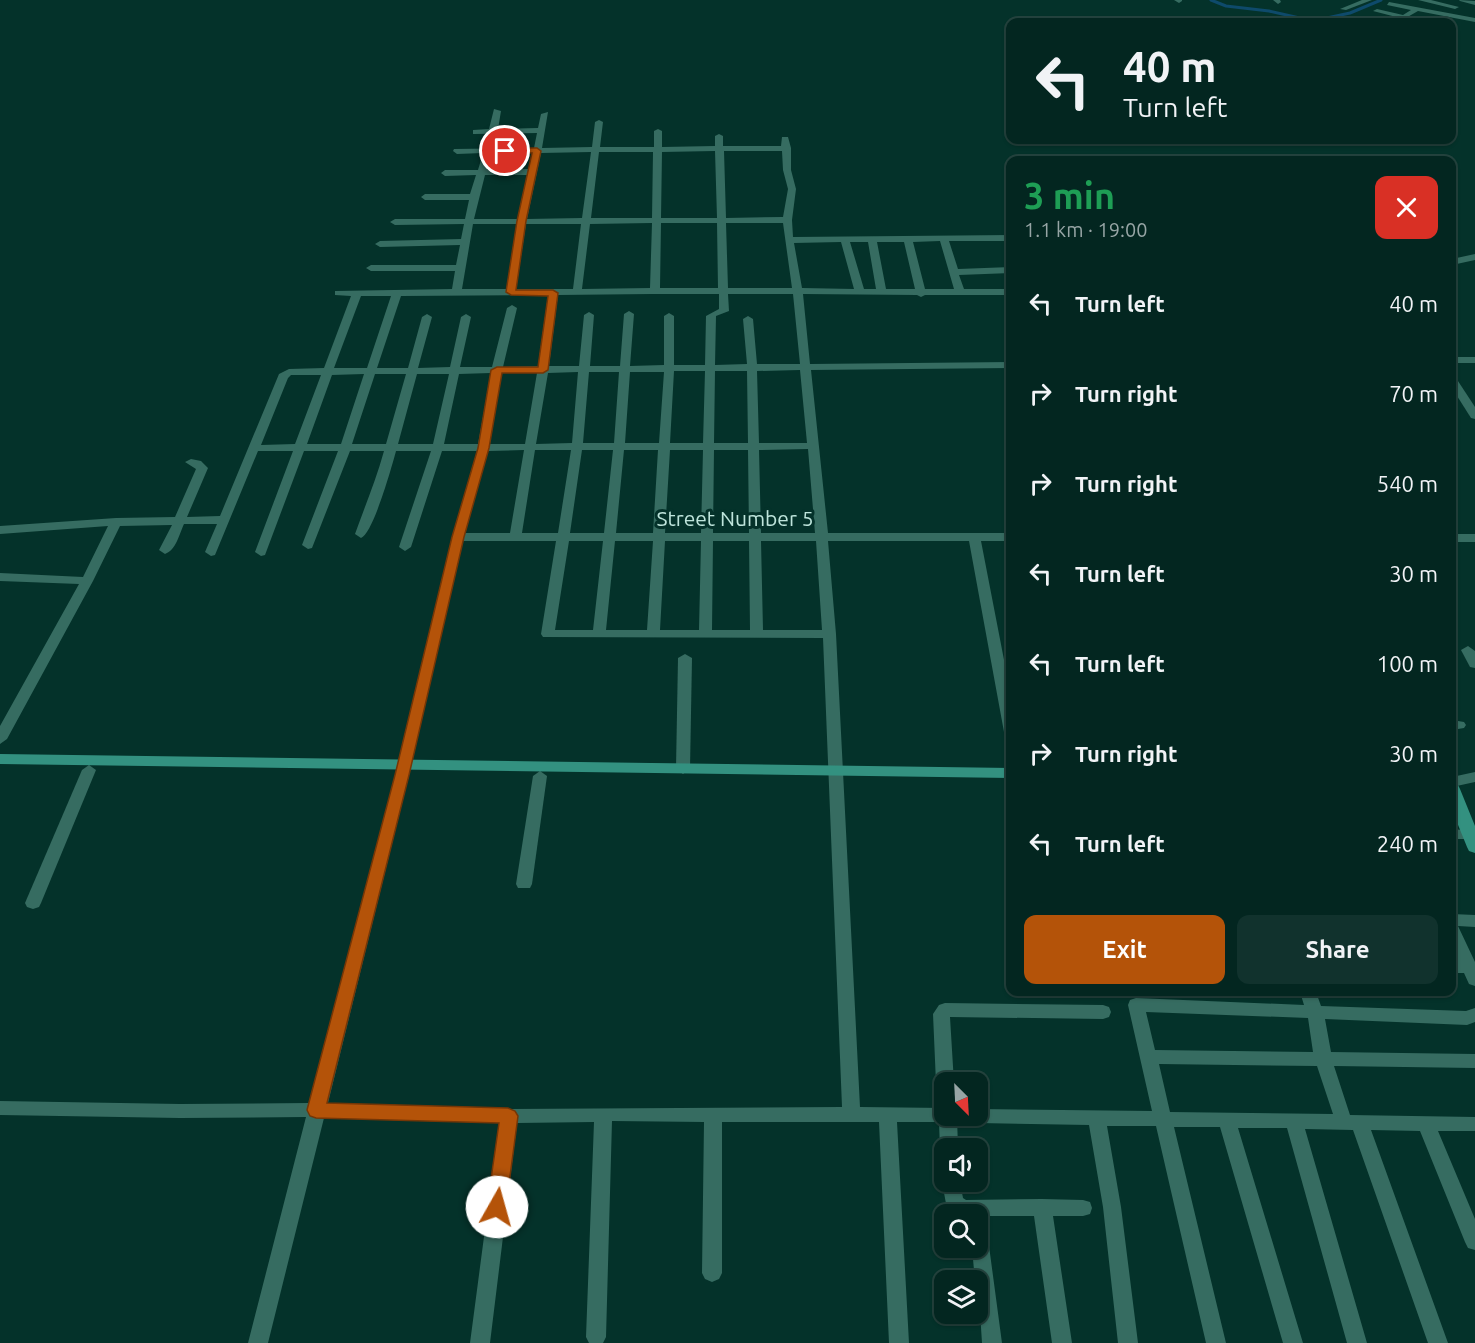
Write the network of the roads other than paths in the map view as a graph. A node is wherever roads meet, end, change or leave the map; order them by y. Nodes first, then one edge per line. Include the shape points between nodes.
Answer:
1 (1369, 0) edge
2 (1421, 0) edge
3 (1462, 0) edge
4 (1475, 3) edge
5 (1389, 4) dead end
6 (1344, 9) dead end
7 (1417, 9) junction
8 (1377, 11) dead end
9 (1475, 12) edge
10 (1446, 15) junction
11 (1442, 18) edge
12 (1475, 20) edge
13 (497, 111) dead end
14 (545, 114) dead end
15 (599, 122) dead end
16 (541, 130) junction
17 (658, 131) dead end
18 (476, 132) dead end
19 (493, 132) junction
20 (719, 136) dead end
21 (720, 148) junction
22 (658, 149) junction
23 (596, 150) junction
24 (457, 151) dead end
25 (488, 151) junction
26 (537, 151) junction
27 (482, 172) junction
28 (532, 172) junction
29 (445, 173) dead end
30 (425, 197) dead end
31 (474, 197) junction
32 (655, 220) junction
33 (722, 220) junction
34 (787, 220) junction
35 (471, 221) junction
36 (522, 221) junction
37 (586, 221) junction
38 (395, 222) dead end
39 (1006, 238) edge
40 (908, 239) junction
41 (944, 239) junction
42 (789, 240) junction
43 (845, 240) junction
44 (872, 240) junction
45 (466, 242) junction
46 (380, 244) dead end
47 (1475, 257) edge
48 (1456, 261) edge
49 (371, 268) dead end
50 (459, 268) junction
51 (1006, 270) edge
52 (953, 272) junction
53 (1006, 284) edge
54 (958, 288) junction
55 (724, 291) junction
56 (578, 292) junction
57 (655, 292) junction
58 (798, 292) junction
59 (1006, 292) edge
60 (338, 293) dead end
61 (357, 293) junction
62 (397, 293) junction
63 (456, 293) junction
64 (553, 293) junction
65 (860, 293) junction
66 (882, 293) junction
67 (921, 294) junction
68 (511, 300) junction
69 (629, 314) dead end
70 (589, 315) dead end
71 (669, 316) dead end
72 (427, 317) dead end
73 (466, 317) dead end
74 (748, 319) dead end
75 (1456, 360) edge
76 (1475, 360) edge
77 (1006, 365) edge
78 (752, 367) junction
79 (804, 367) junction
80 (584, 369) junction
81 (669, 369) junction
82 (709, 369) junction
83 (414, 370) junction
84 (454, 370) junction
85 (497, 370) junction
86 (543, 370) junction
87 (625, 370) junction
88 (326, 371) junction
89 (371, 371) junction
90 (1456, 386) edge
91 (1475, 416) edge
92 (753, 446) junction
93 (812, 446) junction
94 (531, 447) junction
95 (577, 447) junction
96 (618, 447) junction
97 (664, 447) junction
98 (708, 447) junction
99 (254, 448) junction
100 (298, 448) junction
101 (345, 448) junction
102 (390, 448) junction
103 (438, 448) junction
104 (483, 448) junction
105 (191, 462) dead end
106 (225, 520) junction
107 (178, 521) junction
108 (116, 522) junction
109 (0, 530) edge
110 (361, 534) dead end
111 (458, 537) junction
112 (514, 537) junction
113 (563, 537) junction
114 (609, 537) junction
115 (659, 537) junction
116 (707, 537) junction
117 (756, 537) junction
118 (974, 537) junction
119 (1006, 537) edge
120 (822, 538) junction
121 (1456, 538) edge
122 (1475, 538) edge
123 (308, 545) dead end
124 (405, 547) dead end
125 (165, 550) dead end
126 (211, 552) dead end
127 (261, 552) dead end
128 (0, 578) edge
129 (87, 581) junction
130 (599, 634) junction
131 (653, 634) junction
132 (705, 634) junction
133 (757, 634) junction
134 (829, 634) junction
135 (1468, 650) dead end
136 (685, 658) dead end
137 (1475, 664) edge
138 (1006, 706) edge
139 (0, 739) edge
140 (0, 759) edge
141 (0, 768) edge
142 (683, 769) junction
143 (89, 770) junction
144 (403, 770) junction
145 (1006, 773) edge
146 (837, 775) junction
147 (540, 776) junction
148 (1475, 777) edge
149 (1456, 781) edge
150 (1006, 783) edge
151 (1456, 800) edge
152 (1456, 835) edge
153 (1473, 841) edge
154 (524, 884) dead end
155 (33, 903) dead end
156 (1456, 920) edge
157 (1475, 921) edge
158 (1456, 939) edge
159 (1456, 968) edge
160 (1472, 974) edge
161 (1309, 996) edge
162 (1135, 998) edge
163 (1103, 1012) dead end
164 (1315, 1012) junction
165 (1475, 1015) edge
166 (1149, 1057) junction
167 (1323, 1058) junction
168 (1475, 1061) edge
169 (944, 1072) edge
170 (0, 1108) edge
171 (316, 1110) junction
172 (851, 1113) junction
173 (603, 1114) junction
174 (888, 1114) junction
175 (713, 1115) junction
176 (934, 1115) edge
177 (508, 1116) junction
178 (988, 1116) edge
179 (1097, 1118) junction
180 (1164, 1119) junction
181 (1227, 1120) junction
182 (1294, 1121) junction
183 (1351, 1122) junction
184 (1426, 1123) junction
185 (1475, 1124) edge
186 (1042, 1206) junction
187 (1083, 1208) dead end
188 (988, 1213) edge
189 (1475, 1242) edge
190 (982, 1258) edge
191 (712, 1273) dead end
192 (596, 1337) dead end
193 (258, 1343) edge
194 (480, 1343) edge
195 (899, 1343) edge
196 (992, 1343) edge
197 (1062, 1343) edge
198 (1128, 1343) edge
199 (1216, 1343) edge
200 (1293, 1343) edge
201 (1357, 1343) edge
202 (1438, 1343) edge

1 - 6 street
2 - 9 street
3 - 4 street
5 - 7 street
7 - 8 street via 1404,16
7 - 10 street
10 - 11 street
10 - 12 street
13 - 19 street
14 - 16 street
15 - 23 street
16 - 19 street
16 - 26 street
17 - 22 street
18 - 19 street
20 - 21 street
21 - 22 street
21 - 33 street
21 - 34 street via 786,143 792,189
22 - 23 street
22 - 32 street
23 - 26 street
23 - 37 street
24 - 25 street
25 - 26 street
25 - 27 street
26 - 28 street
27 - 28 street
27 - 29 street
27 - 31 street
28 - 36 street
30 - 31 street
31 - 35 street
32 - 33 street
32 - 37 street
32 - 57 street
33 - 34 street
33 - 55 street
34 - 42 street
35 - 36 street
35 - 38 street
35 - 45 street
36 - 37 street
36 - 68 street
37 - 56 street
39 - 41 street
40 - 41 street
40 - 44 street
40 - 67 street
41 - 52 street
42 - 43 street
42 - 58 street
43 - 44 street
43 - 65 street
44 - 66 street
45 - 46 street
45 - 50 street
47 - 48 street
49 - 50 street
50 - 63 street
51 - 52 street
52 - 54 street
53 - 54 street
54 - 59 street
54 - 67 street
55 - 57 street
55 - 58 street
55 - 82 street via 724,311 714,315
56 - 57 street
56 - 64 street
58 - 65 street
58 - 79 street
60 - 61 street
61 - 62 street
61 - 88 street
62 - 63 street
62 - 89 street
63 - 68 street
64 - 68 street
64 - 86 street
65 - 66 street
66 - 67 street
68 - 85 street
69 - 87 street
70 - 80 street
71 - 81 street
72 - 83 street
73 - 84 street
74 - 78 street
75 - 76 street
77 - 79 street
78 - 79 street
78 - 82 street
78 - 92 street
79 - 93 street
80 - 86 street
80 - 87 street
80 - 95 street
81 - 82 street
81 - 87 street
81 - 97 street
82 - 98 street
83 - 84 street
83 - 89 street
83 - 102 street
84 - 85 street
84 - 103 street
85 - 86 street
85 - 104 street
86 - 94 street
87 - 96 street
88 - 89 street
88 - 99 street via 285,374
88 - 100 street
89 - 101 street
90 - 91 street
92 - 93 street
92 - 98 street
92 - 117 street
93 - 120 street
94 - 95 street
94 - 104 street
94 - 112 street
95 - 96 street
95 - 113 street
96 - 97 street
96 - 114 street
97 - 98 street
97 - 115 street
98 - 116 street
99 - 100 street
99 - 106 street
100 - 101 street
100 - 127 street
101 - 102 street
101 - 123 street
102 - 103 street
102 - 110 street via 380,491
103 - 104 street
103 - 124 street
104 - 111 street
105 - 107 street via 202,468
106 - 107 street
106 - 126 street
107 - 108 street
107 - 125 street
108 - 109 street
108 - 129 street
111 - 112 street, Street Number 5
111 - 144 street
112 - 113 street, Street Number 5
113 - 114 street, Street Number 5
113 - 130 street via 549,634
114 - 115 street, Street Number 5
114 - 130 street
115 - 116 street, Street Number 5
115 - 131 street
116 - 117 street, Street Number 5
116 - 132 street
117 - 120 street, Street Number 5
117 - 133 street
118 - 119 street, Street Number 5
118 - 120 street, Street Number 5
118 - 138 street
120 - 134 street
121 - 122 street
128 - 129 street
129 - 139 street
130 - 131 street
131 - 132 street
132 - 133 street
133 - 134 street
134 - 146 street
135 - 137 street
136 - 142 street
140 - 144 street
141 - 143 street
142 - 144 street
142 - 146 street
143 - 144 street
143 - 155 street
144 - 147 street
144 - 171 street
145 - 146 street
146 - 147 street
146 - 150 street
146 - 172 street
147 - 154 street
148 - 149 street
151 - 153 street
152 - 153 street
156 - 157 street
158 - 160 street
159 - 160 street
161 - 164 street
162 - 164 street
162 - 166 street
163 - 169 street via 945,1010 941,1014
164 - 165 street via 1467,1018
164 - 167 street
166 - 167 street
166 - 180 street
167 - 168 street
167 - 183 street
170 - 171 street
171 - 177 street
171 - 193 street
172 - 174 street
172 - 175 street
173 - 175 street
173 - 177 street
173 - 192 street
174 - 176 street
174 - 195 street
175 - 191 street
177 - 194 street
178 - 179 street
179 - 180 street
179 - 198 street
180 - 181 street
180 - 199 street
181 - 182 street
181 - 200 street
182 - 183 street
182 - 201 street
183 - 184 street
183 - 202 street
184 - 185 street
184 - 189 street
186 - 187 street
186 - 188 street
186 - 197 street
190 - 196 street

